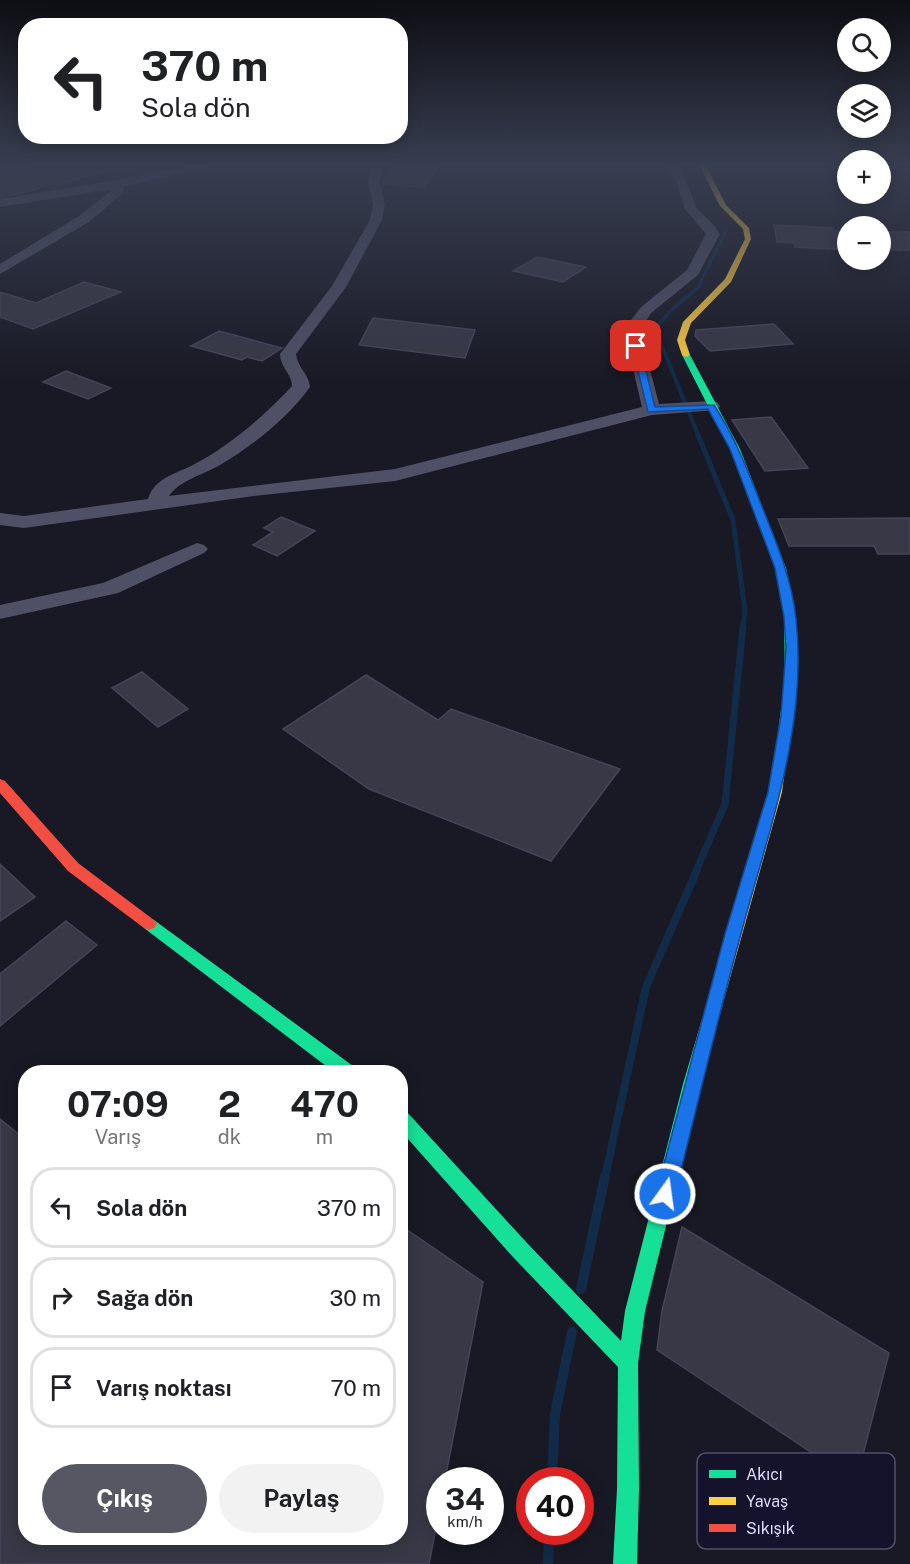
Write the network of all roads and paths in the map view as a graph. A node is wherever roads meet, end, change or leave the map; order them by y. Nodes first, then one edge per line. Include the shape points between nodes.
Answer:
1 (54, 237) edge
2 (366, 237) edge
3 (711, 237) edge
4 (748, 237) edge
5 (0, 270) edge
6 (705, 406) junction
7 (659, 409) junction
8 (159, 504) junction
9 (0, 519) edge
10 (197, 549) dead end
11 (0, 612) edge
12 (0, 784) edge
13 (338, 1065) edge
14 (408, 1126) edge
15 (628, 1363) junction
16 (625, 1564) edge

1 - 5 street
2 - 8 street via 339,287 288,354 288,363 300,377 301,387 249,439 167,485 158,497
3 - 7 street via 693,272 646,310 636,324 634,339
4 - 6 street via 728,280 691,317 682,334 684,352
6 - 7 street
6 - 15 street via 735,449 781,568 790,617 791,681 775,792 692,1084 635,1311
7 - 8 street via 395,475
8 - 9 street via 24,522
10 - 11 street via 110,588
12 - 13 street via 73,867
14 - 15 street
15 - 16 street

